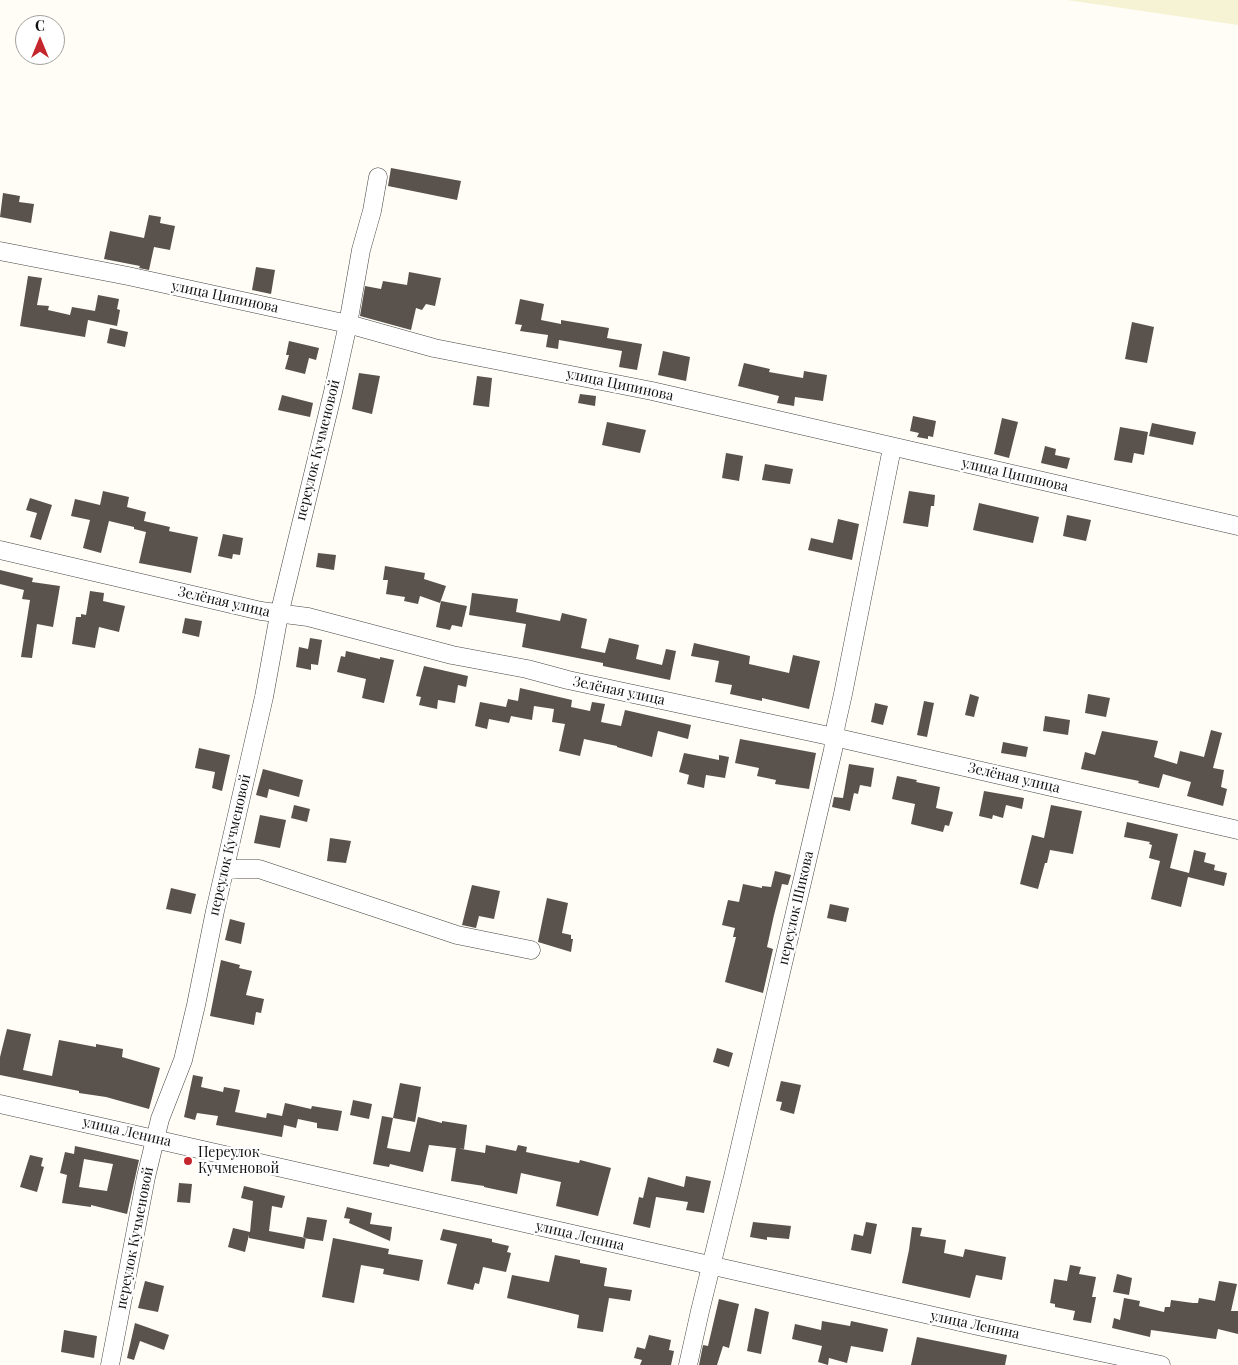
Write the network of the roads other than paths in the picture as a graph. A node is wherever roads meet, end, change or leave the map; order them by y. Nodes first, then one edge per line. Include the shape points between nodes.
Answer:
1 (378, 177) dead end
2 (0, 251) edge
3 (348, 324) junction
4 (892, 448) junction
5 (1238, 526) edge
6 (0, 550) edge
7 (279, 615) junction
8 (834, 737) junction
9 (1238, 830) edge
10 (224, 871) junction
11 (530, 950) dead end
12 (0, 1104) edge
13 (155, 1139) junction
14 (711, 1266) junction
15 (110, 1365) edge
16 (688, 1365) edge
17 (1161, 1365) edge

1 - 3 street, переулок Кучменовой
2 - 3 street, улица Ципинова
3 - 4 street, улица Ципинова via 434,348 643,389
3 - 7 street, переулок Кучменовой
4 - 5 street, улица Ципинова
4 - 8 street, переулок Шикова
6 - 7 street, Зелёная улица
7 - 8 street, Зелёная улица via 308,617 452,655
7 - 10 street, переулок Кучменовой via 264,697
8 - 9 street, Зелёная улица
8 - 14 street, переулок Шикова
10 - 11 street via 259,869 457,935
10 - 13 street, переулок Кучменовой via 183,1060
12 - 13 street, улица Ленина
13 - 14 street, улица Ленина
13 - 15 street, переулок Кучменовой
14 - 16 street, переулок Шикова
14 - 17 street, улица Ленина

